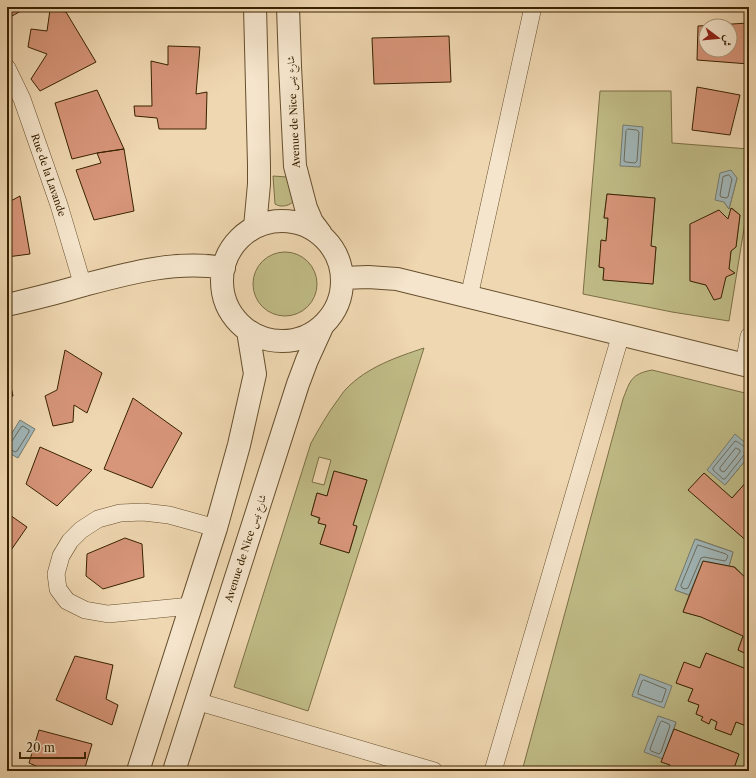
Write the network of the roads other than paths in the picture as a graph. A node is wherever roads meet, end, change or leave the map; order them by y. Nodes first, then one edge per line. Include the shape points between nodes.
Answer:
1 (255, 7) edge
2 (288, 7) edge
3 (533, 7) edge
4 (7, 68) edge
5 (255, 227) junction
6 (322, 235) junction
7 (224, 268) junction
8 (343, 278) junction
9 (83, 286) junction
10 (469, 297) junction
11 (7, 305) edge
12 (322, 327) junction
13 (248, 331) junction
14 (621, 334) junction
15 (749, 336) edge
16 (746, 366) edge
17 (216, 528) junction
18 (191, 606) junction
19 (196, 700) junction
20 (138, 771) edge
21 (174, 771) edge
22 (434, 771) edge
23 (493, 771) edge

1 - 5 street via 259,165
2 - 6 street, Avenue de Nice شارع نيس via 295,166 306,208
3 - 10 street
4 - 9 street, Rue de la Lavande via 22,99 57,198
5 - 6 street via 266,223 290,221 312,228
5 - 7 street via 231,249
6 - 8 street via 337,254
7 - 9 street via 209,265 154,268
7 - 13 street via 222,282 227,305 239,324
8 - 10 street via 397,279
8 - 12 street via 336,310
9 - 11 street
10 - 14 street
12 - 13 street via 303,338 280,342 269,341
12 - 19 street, Avenue de Nice شارع نيس via 298,384
13 - 17 street via 255,374
14 - 16 street
14 - 23 street
15 - 16 street
17 - 18 street
17 - 18 street via 169,515 120,513 98,519 81,530 70,541 61,556 56,574 58,588 67,601 85,610 108,614
18 - 20 street
19 - 21 street, Avenue de Nice شارع نيس
19 - 22 street

